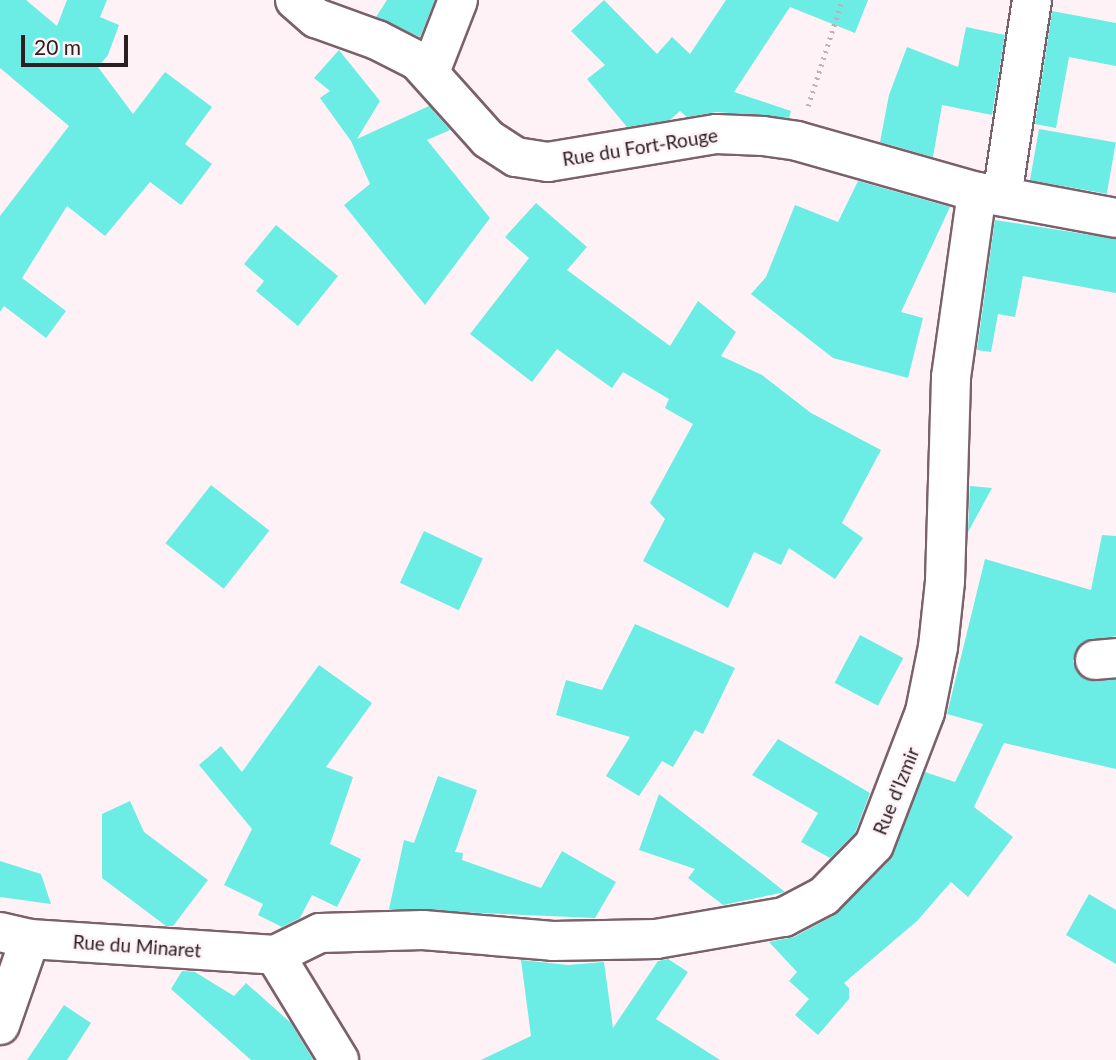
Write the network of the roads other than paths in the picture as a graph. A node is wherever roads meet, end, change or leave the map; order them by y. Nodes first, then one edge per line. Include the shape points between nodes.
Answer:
1 (295, 0) edge
2 (458, 0) edge
3 (1032, 0) edge
4 (430, 72) junction
5 (990, 194) junction
6 (1116, 218) edge
7 (15, 936) edge
8 (275, 955) junction
9 (0, 1025) edge
10 (339, 1060) edge

1 - 4 street, Rue du Fort-Rouge via 316,18 377,40
2 - 4 street
3 - 5 street, Rue d'Izmir
4 - 5 street, Rue du Fort-Rouge via 488,139 516,157 548,162 716,134 797,141
5 - 6 street, Rue du Fort-Rouge
5 - 8 street, Rue d'Izmir via 951,377 945,581 938,647 925,712 874,845 824,896 784,917 656,939 553,941 423,930 320,933
7 - 8 street, Rue du Minaret
7 - 9 street
8 - 10 street

